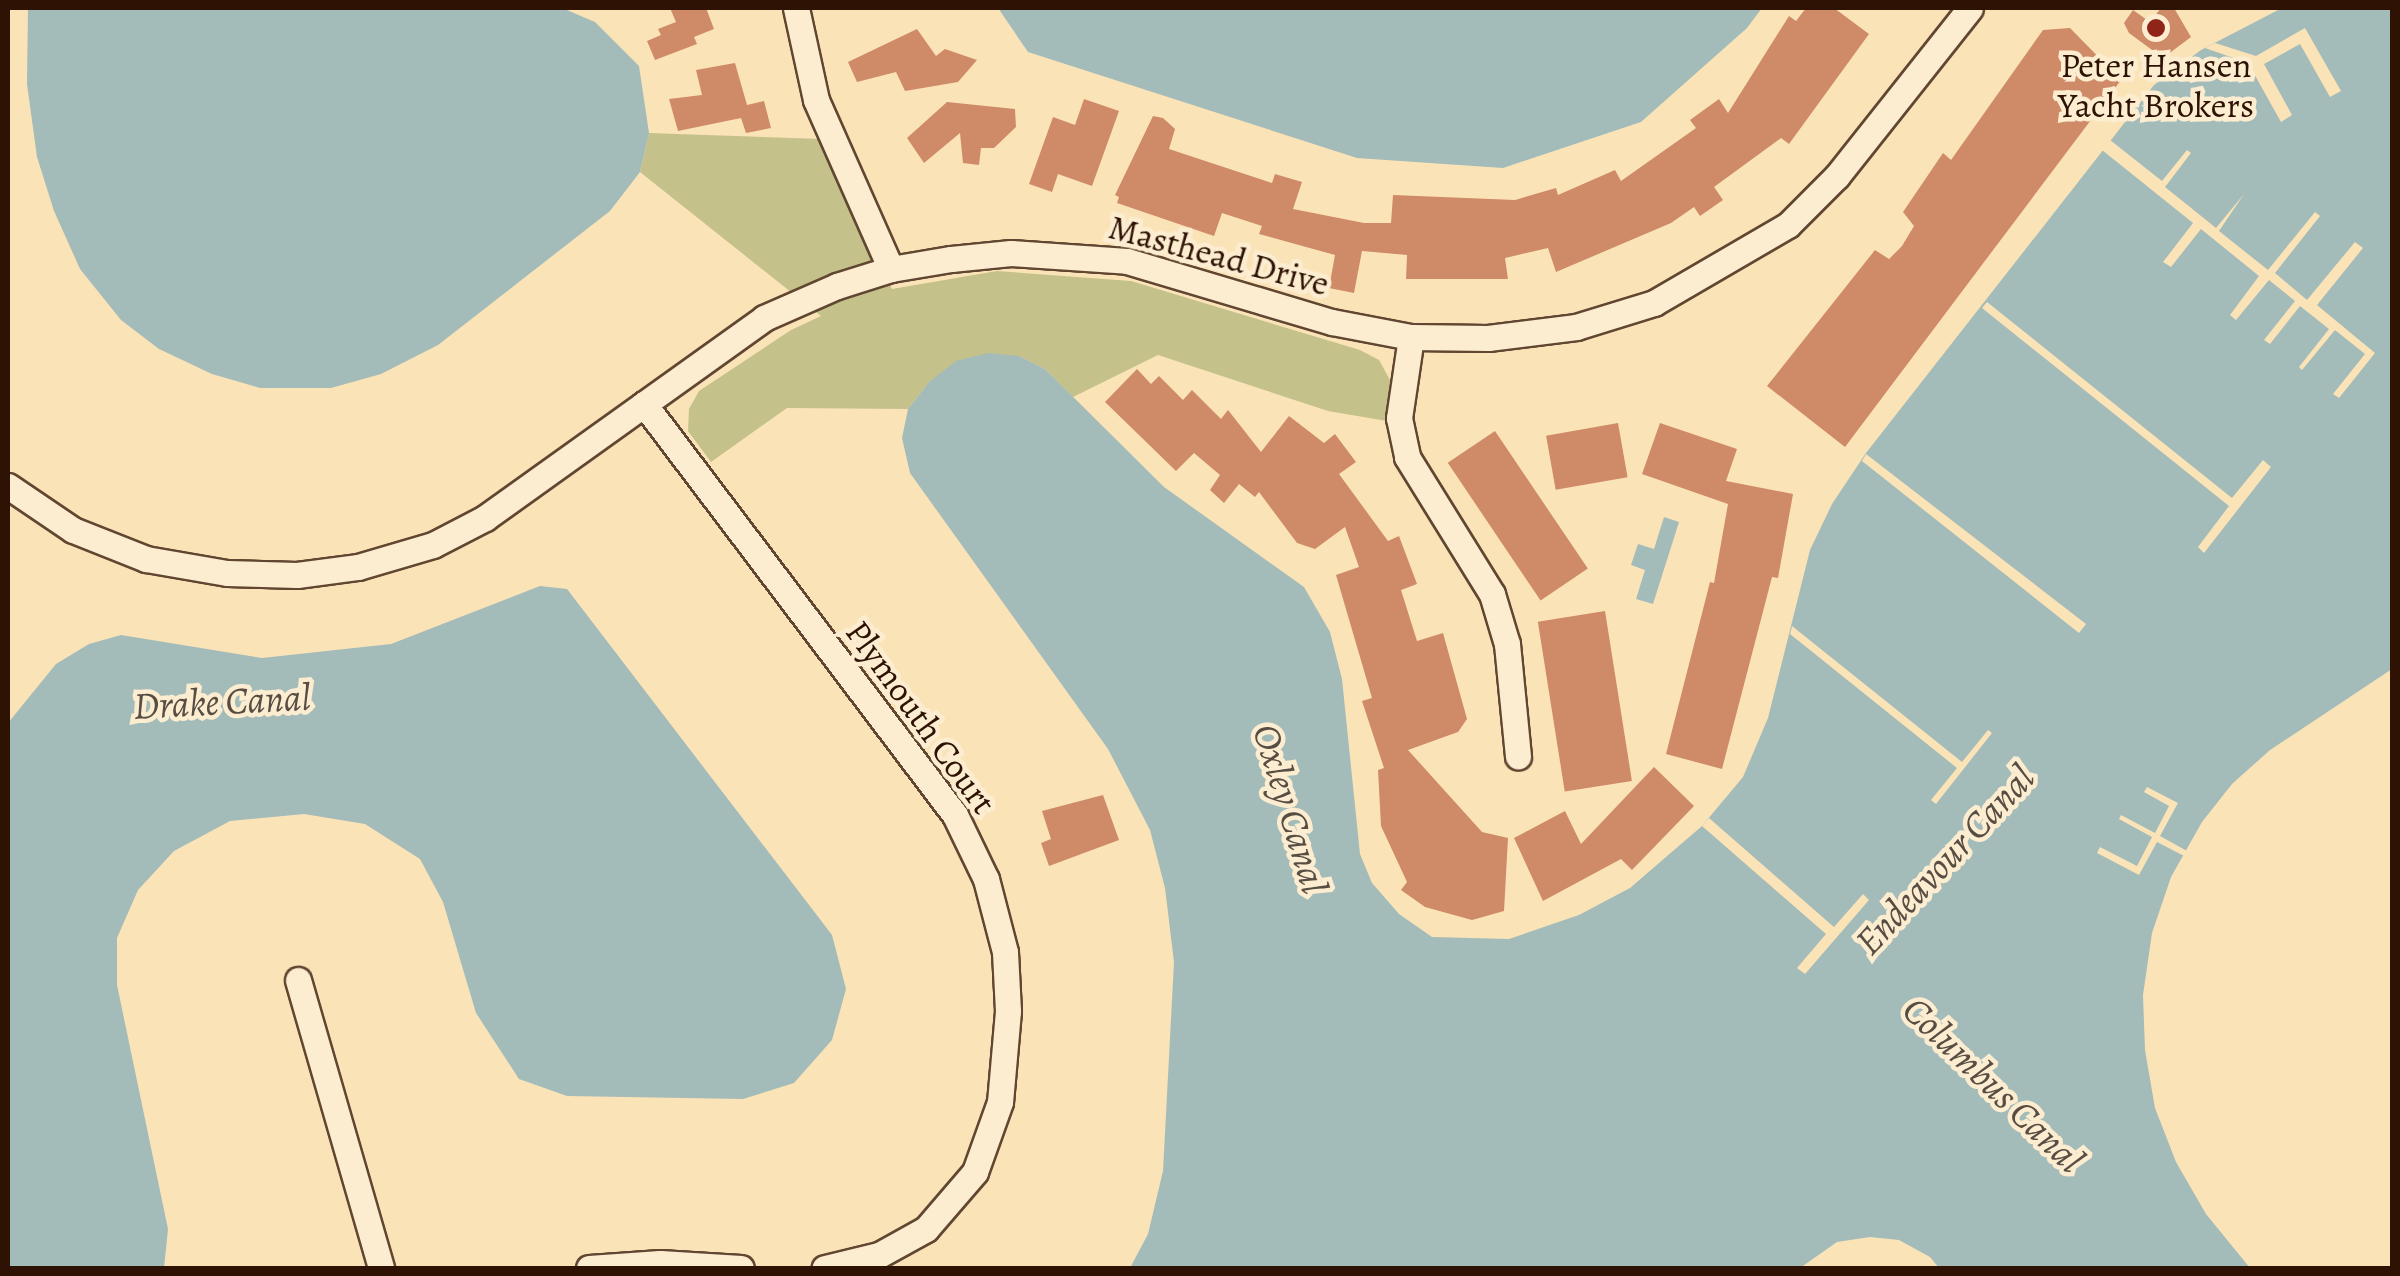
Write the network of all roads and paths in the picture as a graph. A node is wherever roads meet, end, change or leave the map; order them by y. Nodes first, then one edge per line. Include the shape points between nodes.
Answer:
1 (796, 8) edge
2 (1970, 8) edge
3 (891, 269) junction
4 (1411, 337) junction
5 (644, 404) junction
6 (8, 486) edge
7 (1518, 756) dead end
8 (298, 980) dead end
9 (382, 1268) edge
10 (588, 1268) edge
11 (741, 1268) edge
12 (824, 1268) edge

1 - 3 street via 816,100
2 - 4 street, Masthead Drive via 1837,176 1788,225 1719,268 1654,304 1576,326 1488,338
3 - 4 street, Masthead Drive via 1011,253 1077,254 1127,261 1332,322
3 - 5 street, Masthead Drive via 764,318
4 - 7 street via 1399,418 1408,457 1492,594 1507,644
5 - 6 street, Masthead Drive via 485,518 434,545 297,575 226,573 146,559 73,530
5 - 12 street, Plymouth Court via 955,815 986,879 1005,952 1000,1102 975,1172 926,1229 879,1255
8 - 9 street
10 - 11 street

